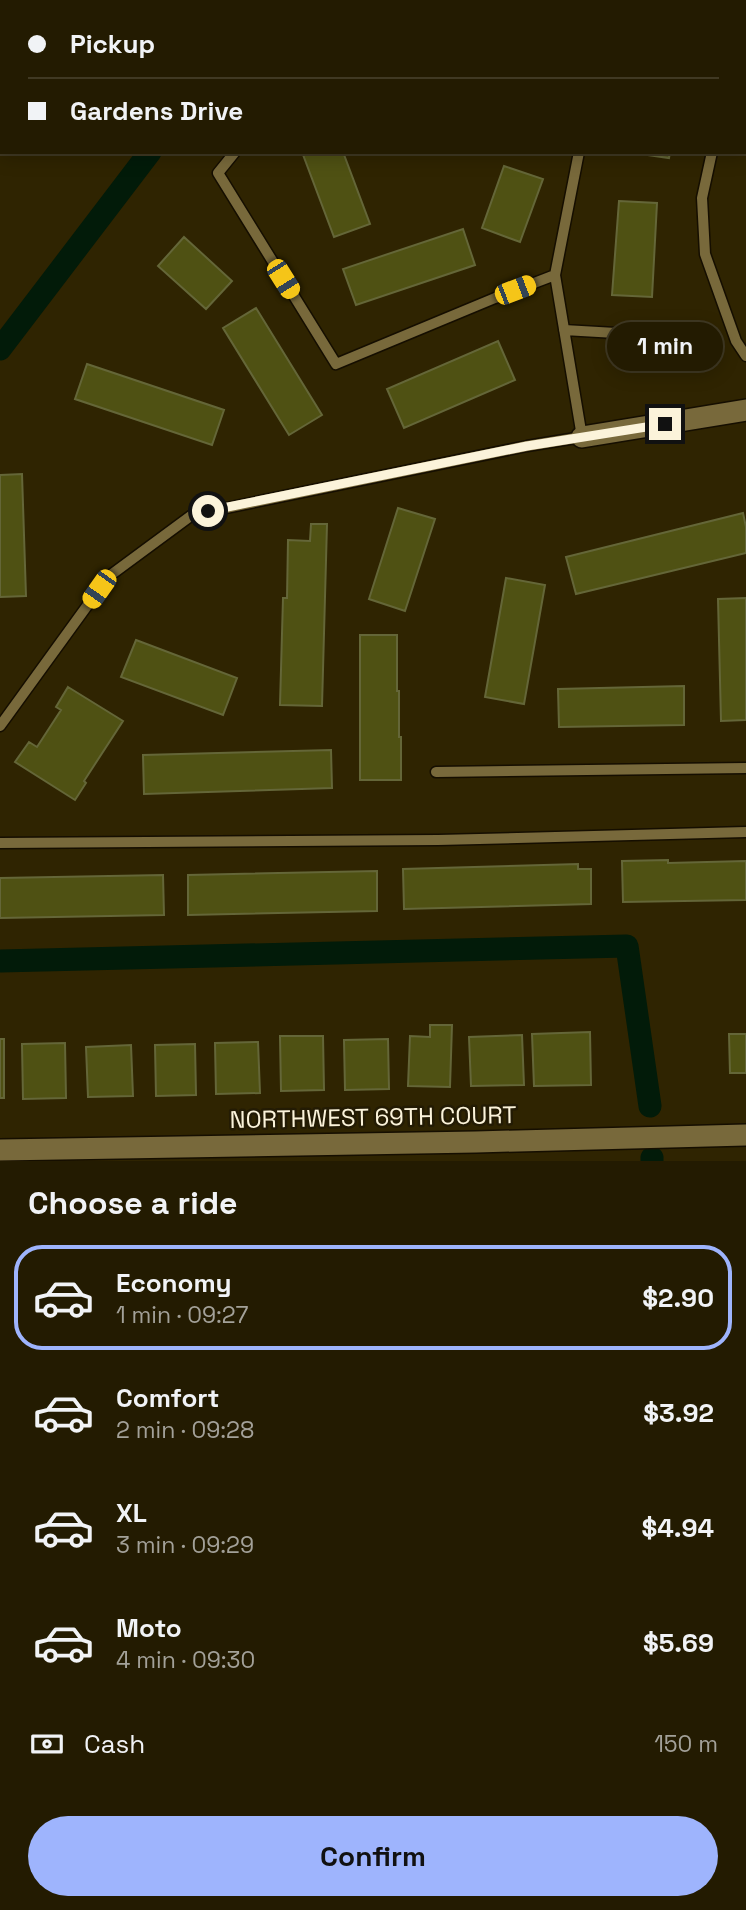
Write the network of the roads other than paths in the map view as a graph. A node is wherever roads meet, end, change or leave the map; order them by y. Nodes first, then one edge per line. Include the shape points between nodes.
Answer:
1 (233, 154) edge
2 (579, 154) edge
3 (712, 154) edge
4 (555, 275) junction
5 (564, 330) junction
6 (633, 334) dead end
7 (746, 356) edge
8 (746, 411) edge
9 (582, 437) junction
10 (0, 726) edge
11 (746, 768) edge
12 (436, 772) dead end
13 (746, 832) edge
14 (0, 843) edge
15 (746, 1135) edge
16 (0, 1150) edge
17 (477, 1151) edge

1 - 4 lane via 218,173 336,364
2 - 4 lane
3 - 7 lane via 702,198 705,254 736,341
4 - 5 lane
5 - 6 lane
5 - 9 lane
8 - 9 street
9 - 10 lane via 192,515 108,577
11 - 12 lane
13 - 14 lane
15 - 17 street, NORTHWEST 69TH COURT
16 - 17 street, NORTHWEST 69TH COURT

